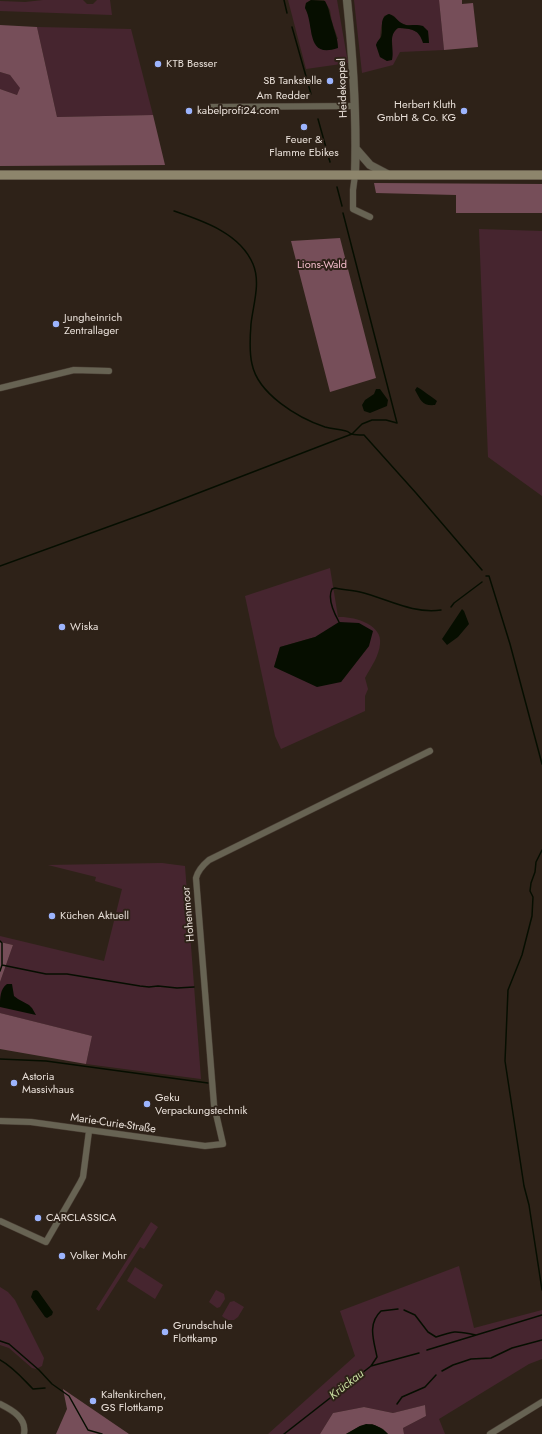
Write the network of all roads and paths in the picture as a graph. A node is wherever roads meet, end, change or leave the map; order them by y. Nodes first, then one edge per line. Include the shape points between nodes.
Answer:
1 (347, 0) edge
2 (355, 106) junction
3 (211, 107) dead end
4 (356, 149) junction
5 (0, 175) edge
6 (355, 175) junction
7 (389, 175) junction
8 (542, 175) edge
9 (370, 217) dead end
10 (109, 371) dead end
11 (0, 388) edge
12 (430, 751) dead end
13 (0, 1121) edge
14 (89, 1131) junction
15 (223, 1144) joint
16 (0, 1221) edge
17 (542, 1402) edge
18 (0, 1404) edge
19 (24, 1434) edge
20 (490, 1434) edge

1 - 2 street, Heidekoppel
2 - 3 street, Am Redder
2 - 4 street, Heidekoppel
4 - 6 street, Heidekoppel
4 - 7 street via 370,165
5 - 6 main road
6 - 7 main road
6 - 9 street via 353,208
7 - 8 main road
10 - 11 street via 74,370
12 - 15 street, Hohenmoor via 209,860 198,873 196,878 214,1105
13 - 14 street, Marie-Curie-Straße via 31,1122
14 - 15 street, Marie-Curie-Straße via 205,1146
14 - 16 street via 83,1177 46,1242
17 - 20 street
18 - 19 street via 23,1421

